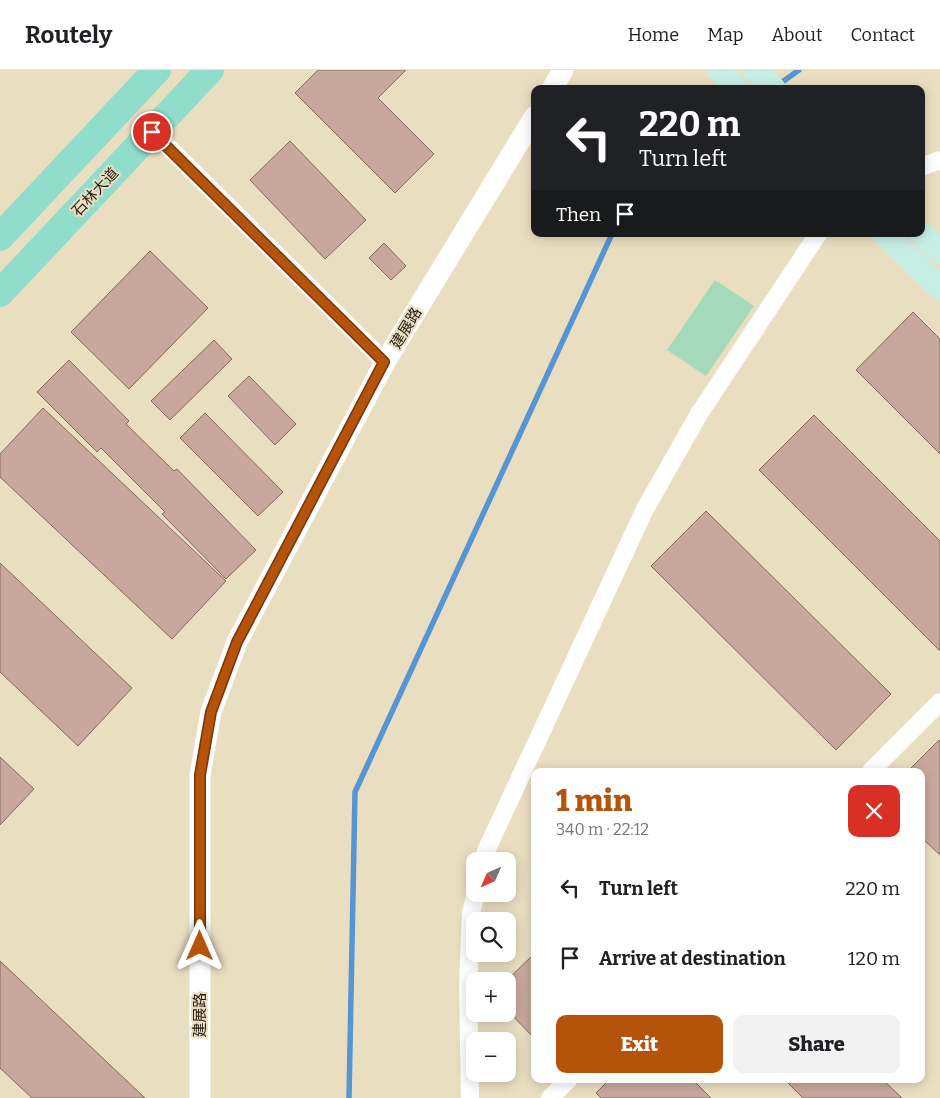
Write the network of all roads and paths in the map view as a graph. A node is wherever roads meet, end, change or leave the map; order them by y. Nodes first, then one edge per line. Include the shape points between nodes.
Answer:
1 (157, 70) edge
2 (210, 70) edge
3 (563, 70) edge
4 (719, 70) edge
5 (755, 70) edge
6 (554, 85) edge
7 (734, 85) edge
8 (770, 85) edge
9 (531, 123) edge
10 (152, 132) junction
11 (940, 160) edge
12 (925, 165) edge
13 (816, 237) edge
14 (888, 237) edge
15 (924, 237) edge
16 (0, 238) edge
17 (940, 252) edge
18 (940, 288) edge
19 (0, 293) edge
20 (384, 362) junction
21 (940, 702) edge
22 (875, 768) edge
23 (486, 852) edge
24 (474, 902) edge
25 (565, 1083) edge
26 (200, 1098) edge
27 (470, 1098) edge
28 (550, 1098) edge

1 - 16 main road
2 - 10 main road, 石林大道
3 - 6 street
4 - 7 main road
5 - 8 main road
9 - 20 street, 建展路
10 - 19 main road, 石林大道
10 - 20 street
11 - 12 street
13 - 23 street via 699,414 645,509
14 - 18 main road
15 - 17 main road
20 - 26 street, 建展路 via 237,642 211,712 200,775
21 - 22 street
24 - 27 street via 468,987
25 - 28 street

